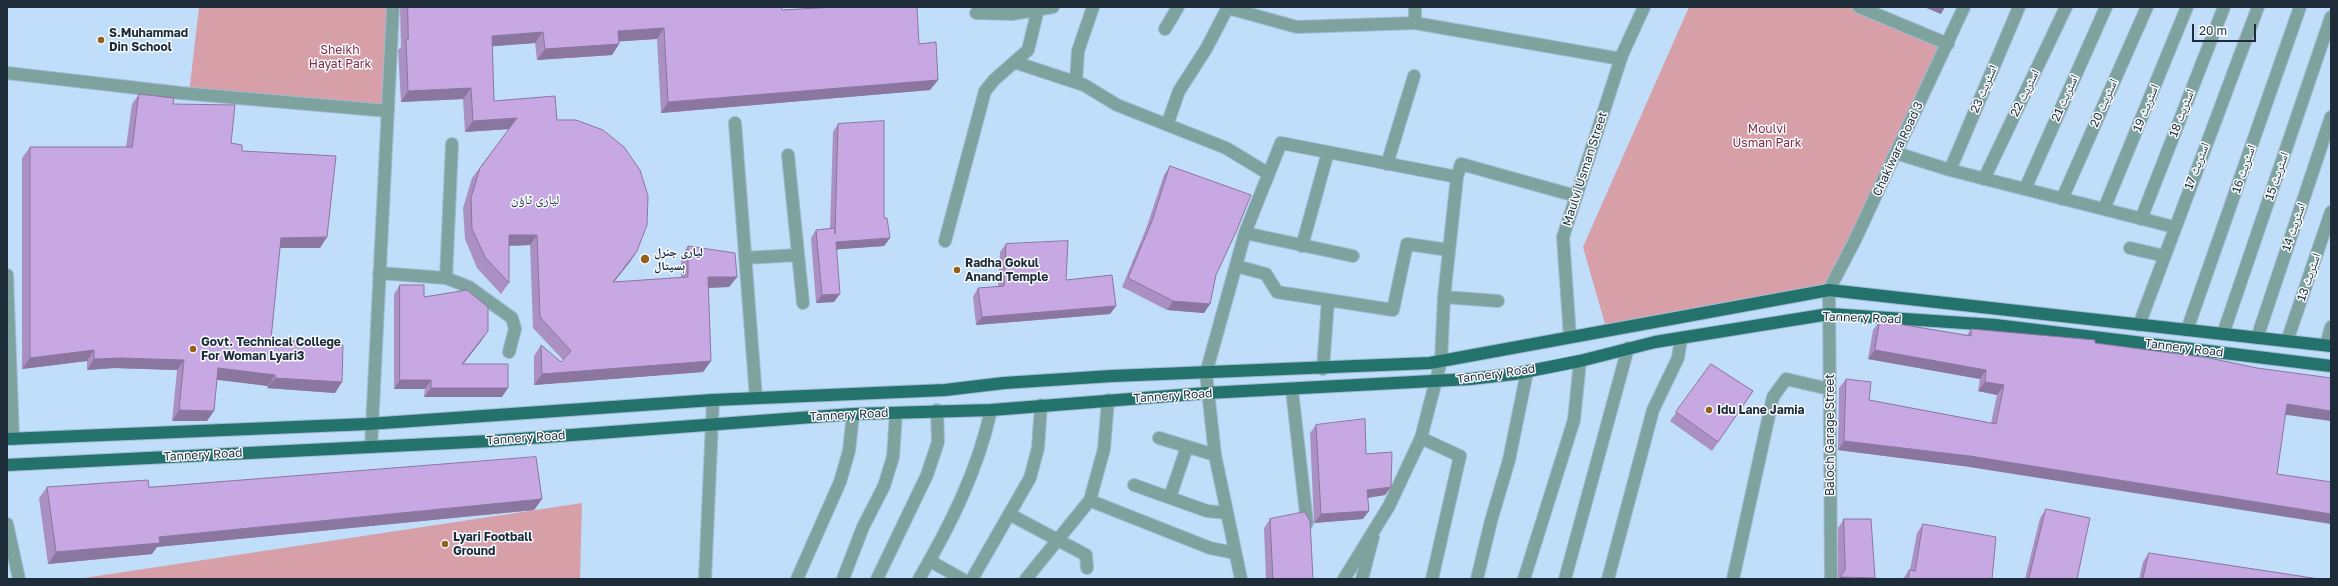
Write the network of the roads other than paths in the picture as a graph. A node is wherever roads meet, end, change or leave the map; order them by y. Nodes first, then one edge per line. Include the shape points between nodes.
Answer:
1 (393, 7) edge
2 (1053, 7) edge
3 (1093, 7) edge
4 (1178, 7) edge
5 (1415, 7) edge
6 (1644, 7) edge
7 (1859, 7) edge
8 (1964, 7) edge
9 (2019, 7) edge
10 (2066, 7) edge
11 (2106, 7) edge
12 (2147, 7) edge
13 (2187, 7) edge
14 (2224, 7) edge
15 (2258, 7) edge
16 (2300, 7) edge
17 (1228, 8) edge
18 (1038, 9) junction
19 (976, 13) dead end
20 (2331, 17) edge
21 (1415, 23) junction
22 (1165, 29) dead end
23 (1948, 44) junction
24 (1621, 59) junction
25 (1014, 62) junction
26 (7, 74) edge
27 (1414, 76) dead end
28 (1076, 82) junction
29 (388, 111) junction
30 (2331, 117) edge
31 (735, 122) dead end
32 (1167, 125) junction
33 (452, 144) dead end
34 (1328, 152) junction
35 (1896, 153) junction
36 (788, 155) dead end
37 (1387, 164) junction
38 (1950, 170) junction
39 (1269, 174) junction
40 (1457, 177) junction
41 (1984, 179) junction
42 (2025, 189) junction
43 (1576, 196) junction
44 (2062, 199) junction
45 (2104, 209) junction
46 (2331, 212) edge
47 (2141, 219) junction
48 (2174, 227) junction
49 (1245, 233) junction
50 (945, 241) dead end
51 (1302, 246) junction
52 (2130, 248) dead end
53 (1449, 250) junction
54 (798, 255) junction
55 (1353, 256) dead end
56 (2164, 256) junction
57 (745, 258) junction
58 (1236, 266) junction
59 (379, 273) junction
60 (7, 275) edge
61 (446, 278) junction
62 (1829, 290) junction
63 (1444, 297) junction
64 (1328, 300) junction
65 (1498, 301) dead end
66 (803, 303) dead end
67 (1829, 314) junction
68 (2139, 325) junction
69 (2331, 327) edge
70 (2188, 330) junction
71 (2223, 334) junction
72 (1570, 337) junction
73 (2257, 338) junction
74 (1681, 339) junction
75 (2288, 341) junction
76 (2328, 345) edge
77 (1628, 348) junction
78 (509, 352) dead end
79 (1441, 361) junction
80 (1580, 361) junction
81 (2331, 366) edge
82 (1323, 369) junction
83 (1527, 372) junction
84 (1206, 373) junction
85 (1437, 382) junction
86 (1829, 389) junction
87 (1292, 390) junction
88 (1207, 393) junction
89 (756, 398) junction
90 (713, 400) junction
91 (1108, 400) junction
92 (1041, 405) junction
93 (937, 410) junction
94 (991, 410) junction
95 (896, 412) junction
96 (853, 414) junction
97 (371, 424) junction
98 (712, 424) junction
99 (1159, 438) dead end
100 (1421, 438) junction
101 (10, 439) edge
102 (371, 447) junction
103 (1187, 447) junction
104 (1215, 455) junction
105 (7, 465) edge
106 (1134, 485) dead end
107 (1170, 497) junction
108 (1096, 503) dead end
109 (1227, 513) junction
110 (1009, 514) junction
111 (1307, 524) edge
112 (1376, 526) junction
113 (8, 531) edge
114 (1057, 541) junction
115 (1235, 553) junction
116 (930, 561) junction
117 (1087, 568) dead end
118 (15, 578) edge
119 (705, 579) edge
120 (797, 579) edge
121 (843, 579) edge
122 (877, 579) edge
123 (919, 579) edge
124 (962, 579) edge
125 (972, 579) edge
126 (1026, 579) edge
127 (1241, 579) edge
128 (1344, 579) edge
129 (1362, 579) edge
130 (1432, 579) edge
131 (1477, 579) edge
132 (1524, 579) edge
133 (1565, 579) edge
134 (1608, 579) edge
135 (1733, 579) edge
136 (1831, 579) edge

1 - 29 street
2 - 18 street
3 - 28 street via 1078,51
4 - 22 street
5 - 21 street
6 - 24 street, Maulvi Usman Street
7 - 23 street
8 - 23 street, Chakiwara Road 3
9 - 38 street, اسٹریٹ 23
10 - 41 street, اسٹریٹ 22
11 - 42 street, اسٹریٹ 21
12 - 44 street, اسٹریٹ 20
13 - 45 street, اسٹریٹ 19
14 - 47 street, اسٹریٹ 18
15 - 48 street, اسٹریٹ 17
16 - 70 street, اسٹریٹ 16
17 - 21 street via 1297,27
17 - 32 street via 1206,50 1179,91
18 - 19 street via 1012,14
18 - 25 street via 1028,50
20 - 71 street, اسٹریٹ 15
21 - 24 street
23 - 35 street, Chakiwara Road 3
24 - 43 street, Maulvi Usman Street
25 - 28 street
25 - 50 street via 985,91
26 - 29 street via 189,94
27 - 37 street
28 - 32 street via 1117,105
29 - 59 street
30 - 73 street, اسٹریٹ 14
31 - 57 street
32 - 39 street via 1226,148
33 - 61 street
34 - 37 street
34 - 39 street via 1282,143
34 - 51 street
35 - 38 street
35 - 62 street, Chakiwara Road 3
36 - 54 street
37 - 40 street
38 - 41 street
39 - 49 street
40 - 43 street via 1461,164
40 - 53 street
41 - 42 street
42 - 44 street
43 - 72 street, Maulvi Usman Street via 1563,238
44 - 45 street
45 - 47 street
46 - 75 street, اسٹریٹ 13
47 - 48 street
48 - 56 street, اسٹریٹ 17
49 - 51 street
49 - 58 street
51 - 55 street
52 - 56 street
53 - 63 street
53 - 64 street via 1407,244 1393,310
54 - 57 street
54 - 66 street
56 - 68 street, اسٹریٹ 17
57 - 89 street
58 - 64 street via 1266,274 1277,292
58 - 84 street
59 - 61 street
59 - 97 street
60 - 101 street
61 - 78 street via 469,287 512,318 515,329
62 - 67 street, Baloch Garage Street
62 - 68 main road, Tannery Road
62 - 72 main road, Tannery Road
63 - 65 street
63 - 79 street
64 - 82 street
67 - 74 main road, Tannery Road
67 - 81 main road, Tannery Road via 1995,325
67 - 86 street, Baloch Garage Street
68 - 70 main road, Tannery Road
69 - 76 street
70 - 71 main road, Tannery Road
71 - 73 main road, Tannery Road
72 - 79 main road, Tannery Road
73 - 75 main road, Tannery Road
74 - 77 main road, Tannery Road
74 - 134 street via 1678,358 1653,410
75 - 76 main road, Tannery Road
77 - 80 main road, Tannery Road
77 - 133 street
79 - 82 main road, Tannery Road
79 - 85 street
80 - 83 main road, Tannery Road
80 - 132 street via 1574,420
82 - 84 main road, Tannery Road
83 - 85 main road, Tannery Road
83 - 131 street via 1509,460
84 - 88 street
84 - 89 main road, Tannery Road via 1004,383 945,390
85 - 87 main road, Tannery Road
85 - 100 street
86 - 135 street via 1786,379 1773,397
86 - 136 street, Baloch Garage Street
87 - 88 main road, Tannery Road
87 - 111 street
88 - 91 main road, Tannery Road
88 - 104 street
89 - 90 main road, Tannery Road
90 - 97 main road, Tannery Road
90 - 98 street
91 - 92 main road, Tannery Road
91 - 114 street via 1104,449 1090,500
92 - 94 main road, Tannery Road
92 - 110 street via 1038,448 1030,478
93 - 94 main road, Tannery Road
93 - 95 main road, Tannery Road
93 - 122 street via 938,442 927,475
94 - 116 street via 984,441 965,491
95 - 96 main road, Tannery Road
95 - 121 street via 893,457 884,486 863,527
96 - 98 main road, Tannery Road
96 - 120 street via 849,451 840,482
97 - 101 main road, Tannery Road
97 - 102 street
98 - 102 main road, Tannery Road via 491,441
98 - 119 street
99 - 103 street
100 - 112 street via 1389,506
100 - 130 street via 1460,456
102 - 105 main road, Tannery Road
103 - 104 street
103 - 107 street
104 - 109 street
106 - 107 street
107 - 109 street via 1207,511
108 - 115 street via 1210,548
109 - 115 street
110 - 114 street
110 - 125 street
112 - 128 street
112 - 129 street
113 - 118 street
114 - 117 street via 1086,555
114 - 126 street
115 - 127 street
116 - 123 street
116 - 124 street

